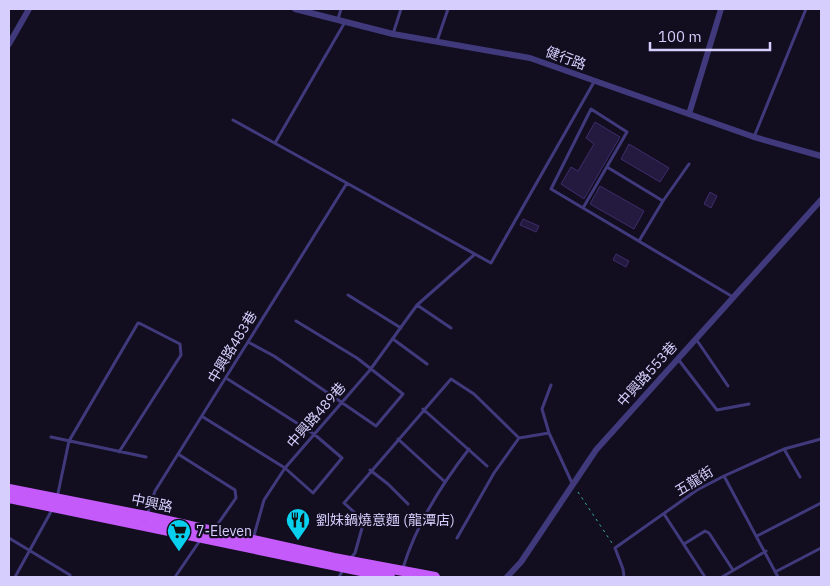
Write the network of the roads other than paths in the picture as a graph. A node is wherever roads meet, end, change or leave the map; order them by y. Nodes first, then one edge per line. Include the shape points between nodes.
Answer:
1 (28, 9) edge
2 (295, 9) edge
3 (341, 9) edge
4 (402, 9) edge
5 (448, 9) edge
6 (721, 9) edge
7 (806, 9) edge
8 (338, 20) junction
9 (346, 22) junction
10 (393, 34) junction
11 (436, 42) junction
12 (9, 44) edge
13 (595, 81) junction
14 (690, 114) junction
15 (233, 120) dead end
16 (754, 137) junction
17 (275, 144) junction
18 (821, 156) edge
19 (689, 164) dead end
20 (607, 167) junction
21 (347, 183) junction
22 (663, 200) junction
23 (821, 200) edge
24 (583, 208) junction
25 (639, 241) junction
26 (475, 254) junction
27 (348, 295) dead end
28 (734, 298) junction
29 (417, 305) junction
30 (296, 321) dead end
31 (401, 328) junction
32 (451, 328) dead end
33 (695, 338) junction
34 (393, 339) junction
35 (248, 342) junction
36 (678, 358) junction
37 (426, 364) dead end
38 (370, 370) junction
39 (226, 378) junction
40 (551, 385) dead end
41 (728, 386) dead end
42 (343, 402) junction
43 (749, 404) dead end
44 (423, 409) junction
45 (203, 417) junction
46 (549, 432) junction
47 (314, 434) junction
48 (51, 437) dead end
49 (519, 438) junction
50 (398, 439) junction
51 (821, 439) edge
52 (69, 441) junction
53 (469, 449) junction
54 (784, 449) junction
55 (119, 452) junction
56 (178, 454) junction
57 (146, 457) dead end
58 (487, 466) dead end
59 (285, 468) junction
60 (370, 470) junction
61 (724, 476) junction
62 (800, 477) dead end
63 (444, 481) junction
64 (572, 483) junction
65 (9, 489) edge
66 (9, 498) edge
67 (55, 503) junction
68 (821, 503) edge
69 (408, 504) dead end
70 (664, 514) junction
71 (145, 520) junction
72 (206, 532) junction
73 (757, 536) junction
74 (9, 538) edge
75 (457, 538) dead end
76 (252, 544) junction
77 (684, 544) junction
78 (821, 548) edge
79 (766, 551) junction
80 (30, 552) junction
81 (344, 568) edge
82 (733, 570) junction
83 (402, 571) junction
84 (777, 571) junction
85 (70, 575) dead end
86 (15, 577) edge
87 (175, 577) edge
88 (390, 577) edge
89 (435, 577) edge
90 (508, 577) edge
91 (624, 577) edge
92 (705, 577) edge
93 (722, 577) edge
94 (778, 577) edge

1 - 12 street
2 - 8 street, 健行路
3 - 8 lane
4 - 10 lane
5 - 11 lane
6 - 14 street
7 - 16 lane
8 - 9 street, 健行路
9 - 10 street, 健行路
9 - 17 lane
10 - 11 street, 健行路
11 - 13 street, 健行路 via 530,58
13 - 14 street, 健行路
13 - 26 lane via 491,263
14 - 16 street, 健行路
15 - 17 lane
16 - 18 street, 健行路
17 - 21 lane
19 - 22 lane
20 - 22 lane
20 - 24 lane
20 - 24 lane via 627,132 591,109 551,189
21 - 26 lane
21 - 35 lane, 中興路483巷
22 - 25 lane
23 - 28 street, 中興路553巷
24 - 25 lane
25 - 28 lane
26 - 29 lane, 中興路489巷
27 - 31 lane
28 - 33 street, 中興路553巷
29 - 31 lane, 中興路489巷
29 - 32 lane
30 - 38 lane via 357,358
31 - 34 lane, 中興路489巷
33 - 36 street, 中興路553巷
33 - 41 lane
34 - 37 lane
34 - 38 lane, 中興路489巷
35 - 39 lane, 中興路483巷
35 - 42 lane
36 - 43 lane via 717,410
36 - 64 street, 中興路553巷 via 596,450
38 - 42 lane, 中興路489巷
38 - 42 lane via 403,394 389,411 376,426
39 - 45 lane, 中興路483巷
39 - 47 lane
40 - 46 lane via 542,409
42 - 47 lane, 中興路489巷
44 - 49 lane via 451,379 474,394
44 - 50 lane
44 - 53 lane
45 - 56 lane, 中興路483巷
45 - 59 lane
46 - 49 lane
46 - 64 lane
47 - 59 lane, 中興路489巷
47 - 59 lane via 342,458 313,492
48 - 52 lane
49 - 75 lane via 494,473
50 - 60 lane
50 - 63 lane
51 - 54 lane, 五龍街
52 - 55 lane
52 - 55 lane via 138,323 180,344 181,355
52 - 67 lane
53 - 58 lane
53 - 63 lane
54 - 61 lane, 五龍街
54 - 62 lane
55 - 57 lane
56 - 71 lane, 中興路483巷 via 155,491
56 - 72 lane via 235,490 236,498
59 - 76 lane, 中興路489巷 via 264,500
60 - 69 lane
60 - 81 lane via 344,503 364,521 355,553
61 - 70 lane, 五龍街 via 697,490
61 - 73 lane
63 - 83 lane via 409,548
64 - 90 street, 中興路553巷
65 - 67 main road, 中興路
66 - 67 main road, 中興路
67 - 71 main road, 中興路
67 - 80 lane
68 - 73 lane
70 - 77 lane
70 - 91 lane, 五龍街 via 615,548
71 - 72 main road, 中興路
72 - 76 main road, 中興路
72 - 76 main road, 中興路
72 - 87 lane
73 - 79 lane
74 - 80 lane
76 - 81 main road, 中興路
77 - 82 lane via 705,531 709,533
77 - 92 lane
78 - 84 lane
79 - 82 lane
79 - 84 lane
80 - 85 lane
80 - 86 lane
81 - 83 main road, 中興路
81 - 88 main road, 中興路
82 - 93 lane
83 - 89 main road, 中興路
84 - 94 lane

